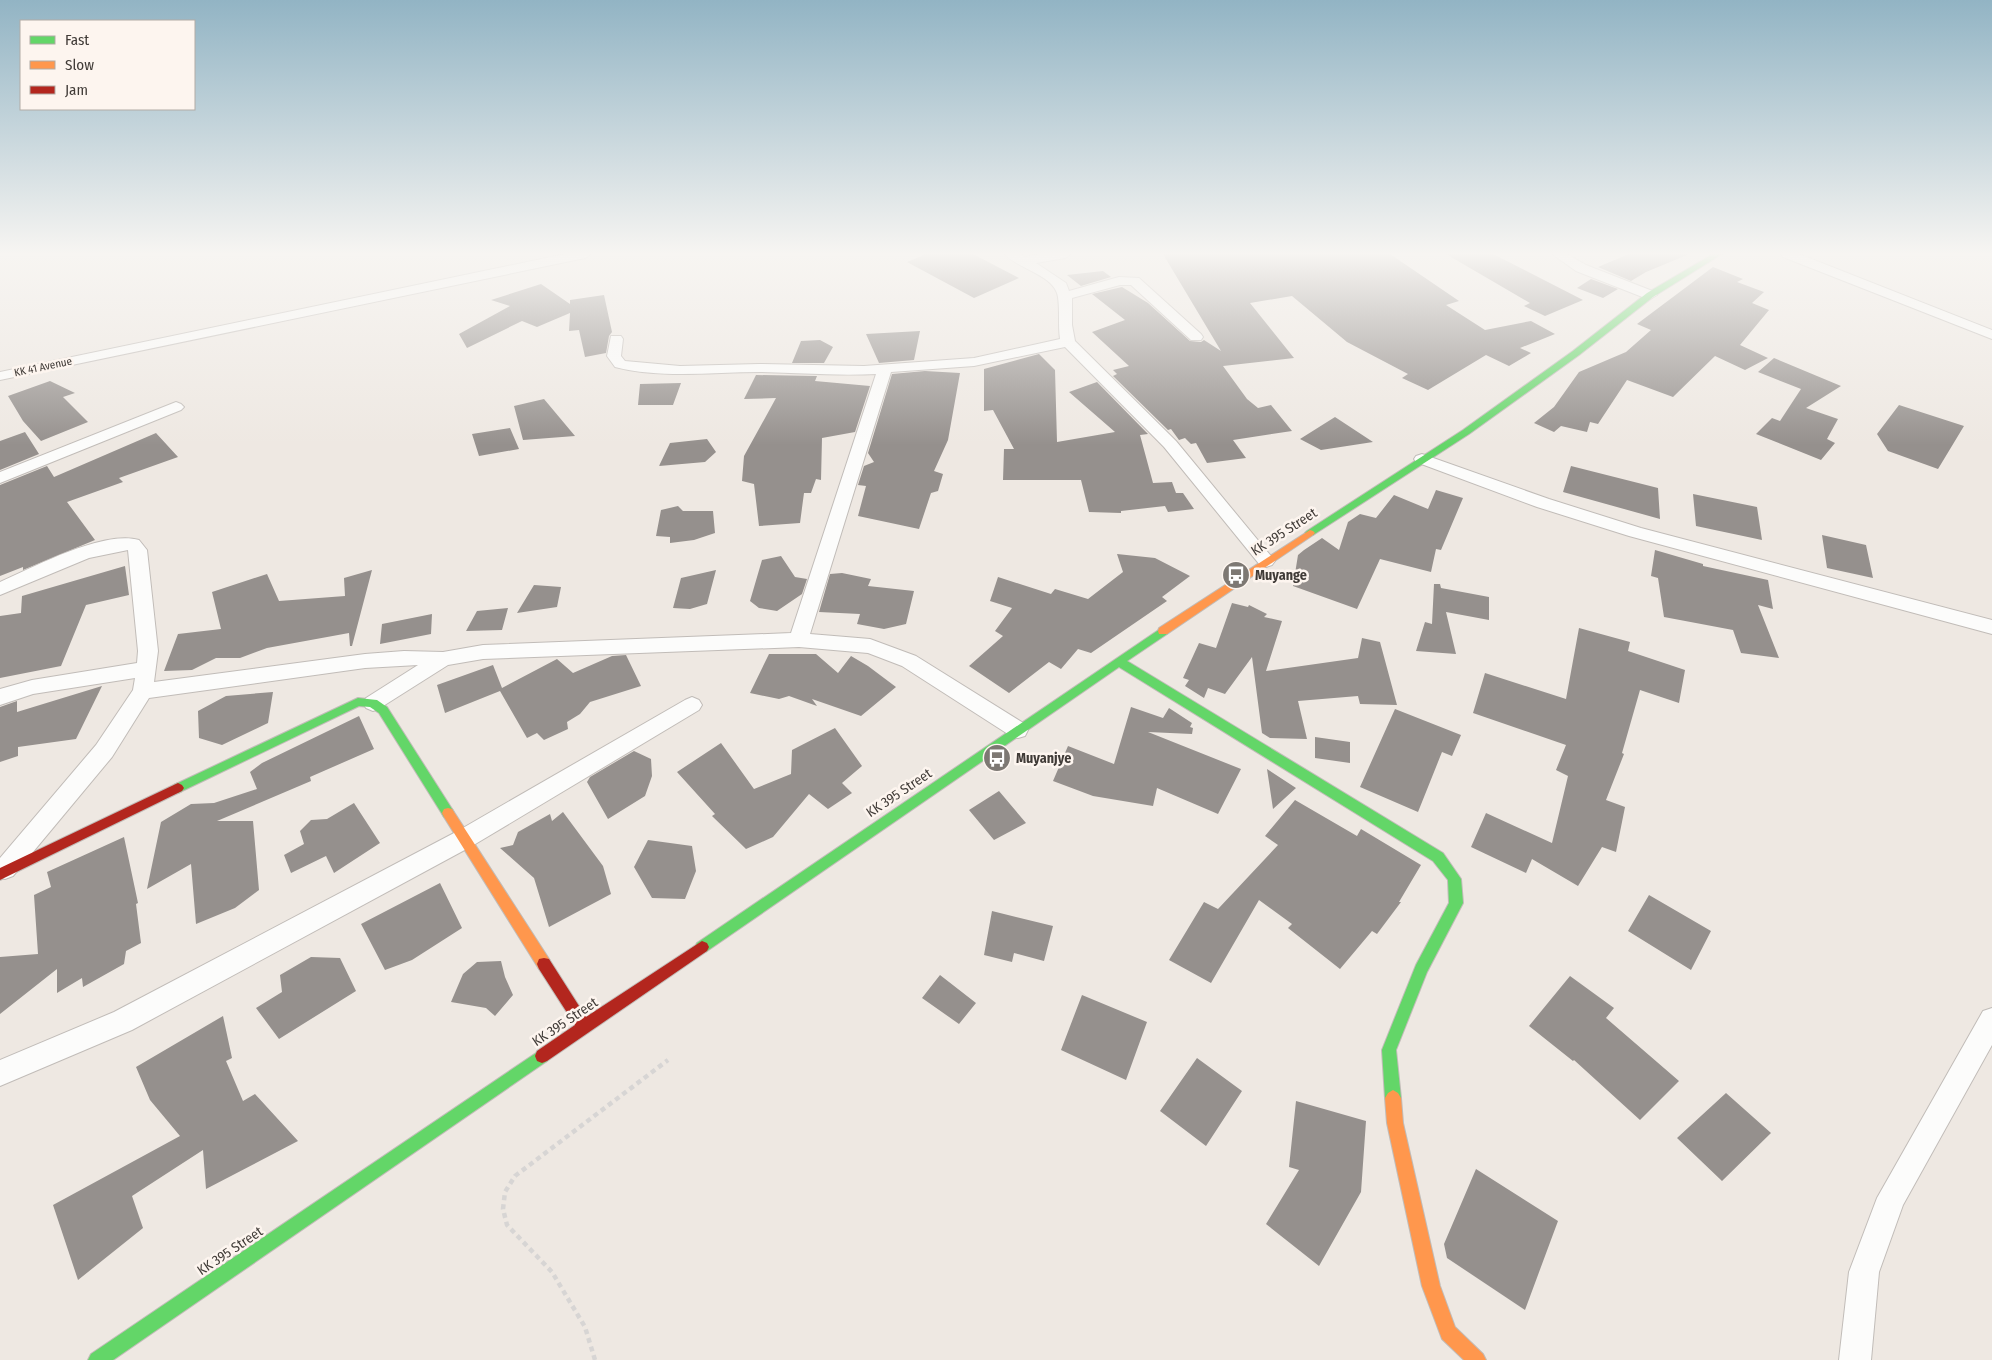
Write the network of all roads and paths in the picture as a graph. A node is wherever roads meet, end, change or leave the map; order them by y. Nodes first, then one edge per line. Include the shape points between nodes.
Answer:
1 (280, 317) edge
2 (1065, 317) edge
3 (1174, 317) edge
4 (1621, 317) edge
5 (1946, 317) edge
6 (1992, 336) edge
7 (1196, 337) dead end
8 (616, 339) dead end
9 (1068, 342) junction
10 (885, 368) junction
11 (0, 376) edge
12 (176, 408) dead end
13 (1422, 459) junction
14 (0, 478) edge
15 (1266, 561) junction
16 (0, 589) edge
17 (1992, 627) edge
18 (799, 640) junction
19 (443, 659) junction
20 (1119, 662) junction
21 (146, 669) junction
22 (143, 691) junction
23 (0, 697) edge
24 (373, 703) junction
25 (692, 704) dead end
26 (1018, 730) junction
27 (464, 839) junction
28 (1, 873) edge
29 (1992, 1020) edge
30 (584, 1027) junction
31 (668, 1060) dead end
32 (0, 1073) edge
33 (97, 1360) edge
34 (595, 1360) edge
35 (1477, 1360) edge
36 (1854, 1360) edge

1 - 11 street, KK 41 Avenue
2 - 9 street
3 - 7 street
4 - 13 street, KK 395 Street via 1466,432
5 - 6 street
8 - 10 street via 614,356 620,364 634,367 834,371
9 - 10 street via 974,362
9 - 15 street via 1170,444
10 - 18 street
12 - 14 street
13 - 15 street, KK 395 Street
13 - 17 street via 1542,503 1636,532
15 - 20 street, KK 395 Street
16 - 21 street via 110,545 133,544 139,559 148,651
18 - 19 street via 482,652
18 - 26 street via 870,646 909,661
19 - 22 street via 365,661
19 - 24 street
20 - 26 street, KK 395 Street
20 - 35 street via 1438,857 1454,879 1456,903 1421,970 1389,1050 1395,1123 1431,1286 1448,1333
21 - 22 street
21 - 23 street via 32,687
22 - 28 street via 104,751
24 - 27 street via 383,710
24 - 28 street via 358,702
25 - 27 street
26 - 30 street, KK 395 Street
27 - 30 street
27 - 32 street via 123,1021
29 - 36 street via 1891,1198 1864,1272
30 - 33 street, KK 395 Street
31 - 34 path via 515,1176 505,1192 503,1209 507,1225 552,1272 585,1327

